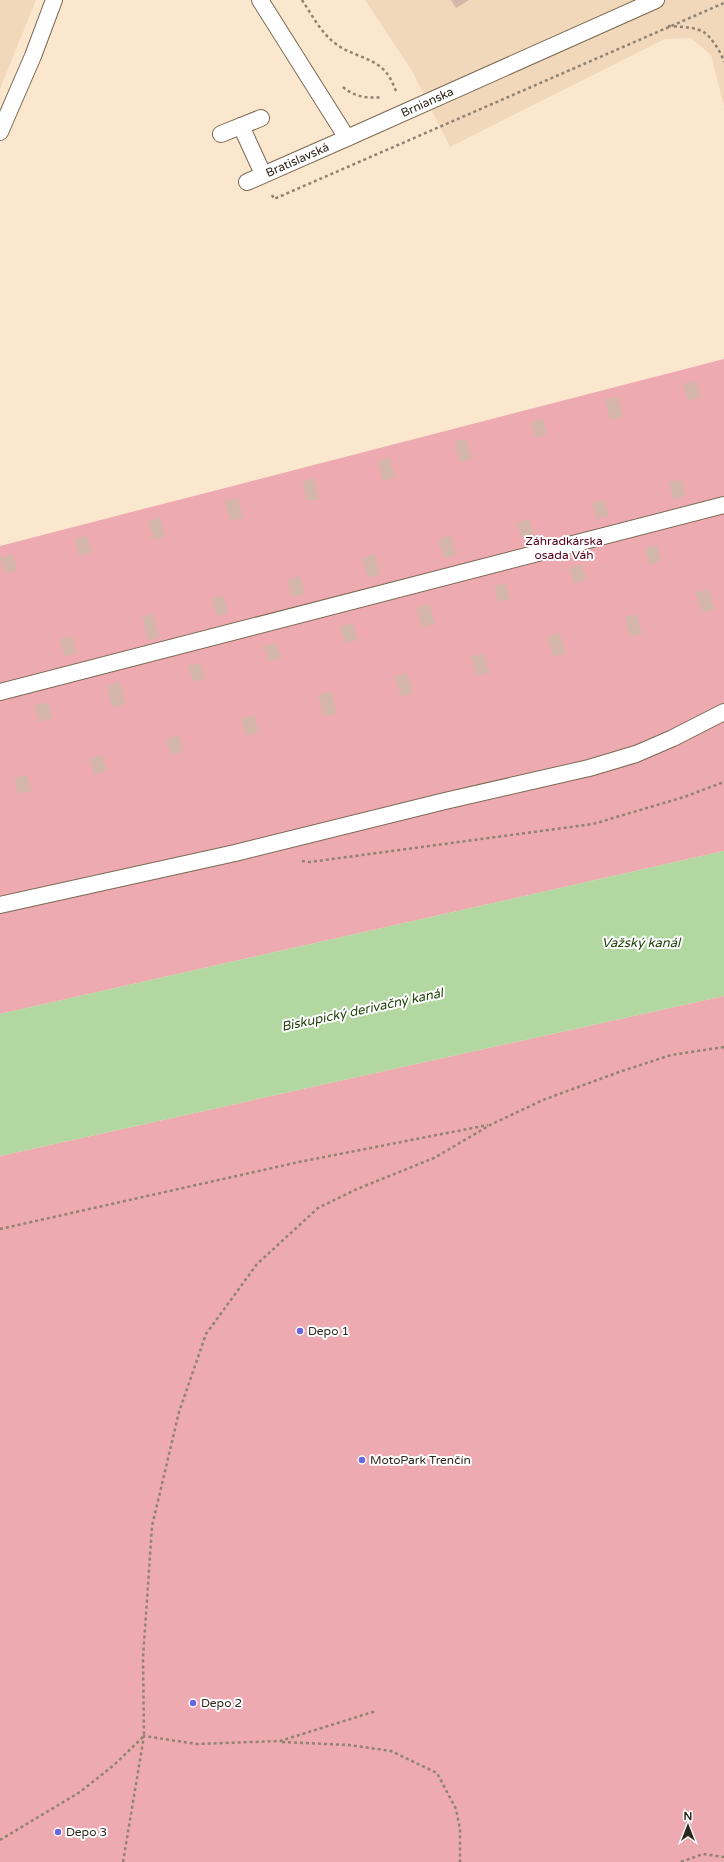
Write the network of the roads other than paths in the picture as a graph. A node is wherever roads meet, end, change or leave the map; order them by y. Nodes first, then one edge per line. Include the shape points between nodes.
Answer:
1 (54, 0) edge
2 (260, 0) edge
3 (656, 0) edge
4 (261, 118) dead end
5 (241, 126) junction
6 (0, 132) edge
7 (221, 134) dead end
8 (347, 138) junction
9 (263, 174) junction
10 (247, 182) dead end
11 (724, 505) edge
12 (0, 692) edge
13 (724, 712) edge
14 (0, 905) edge

1 - 6 lane
2 - 8 lane
3 - 8 lane, Brnianska
4 - 5 lane
5 - 7 lane
5 - 9 lane
8 - 9 lane, Bratislavská
9 - 10 lane, Bratislavská
11 - 12 lane
13 - 14 lane via 636,754 589,768 235,853

